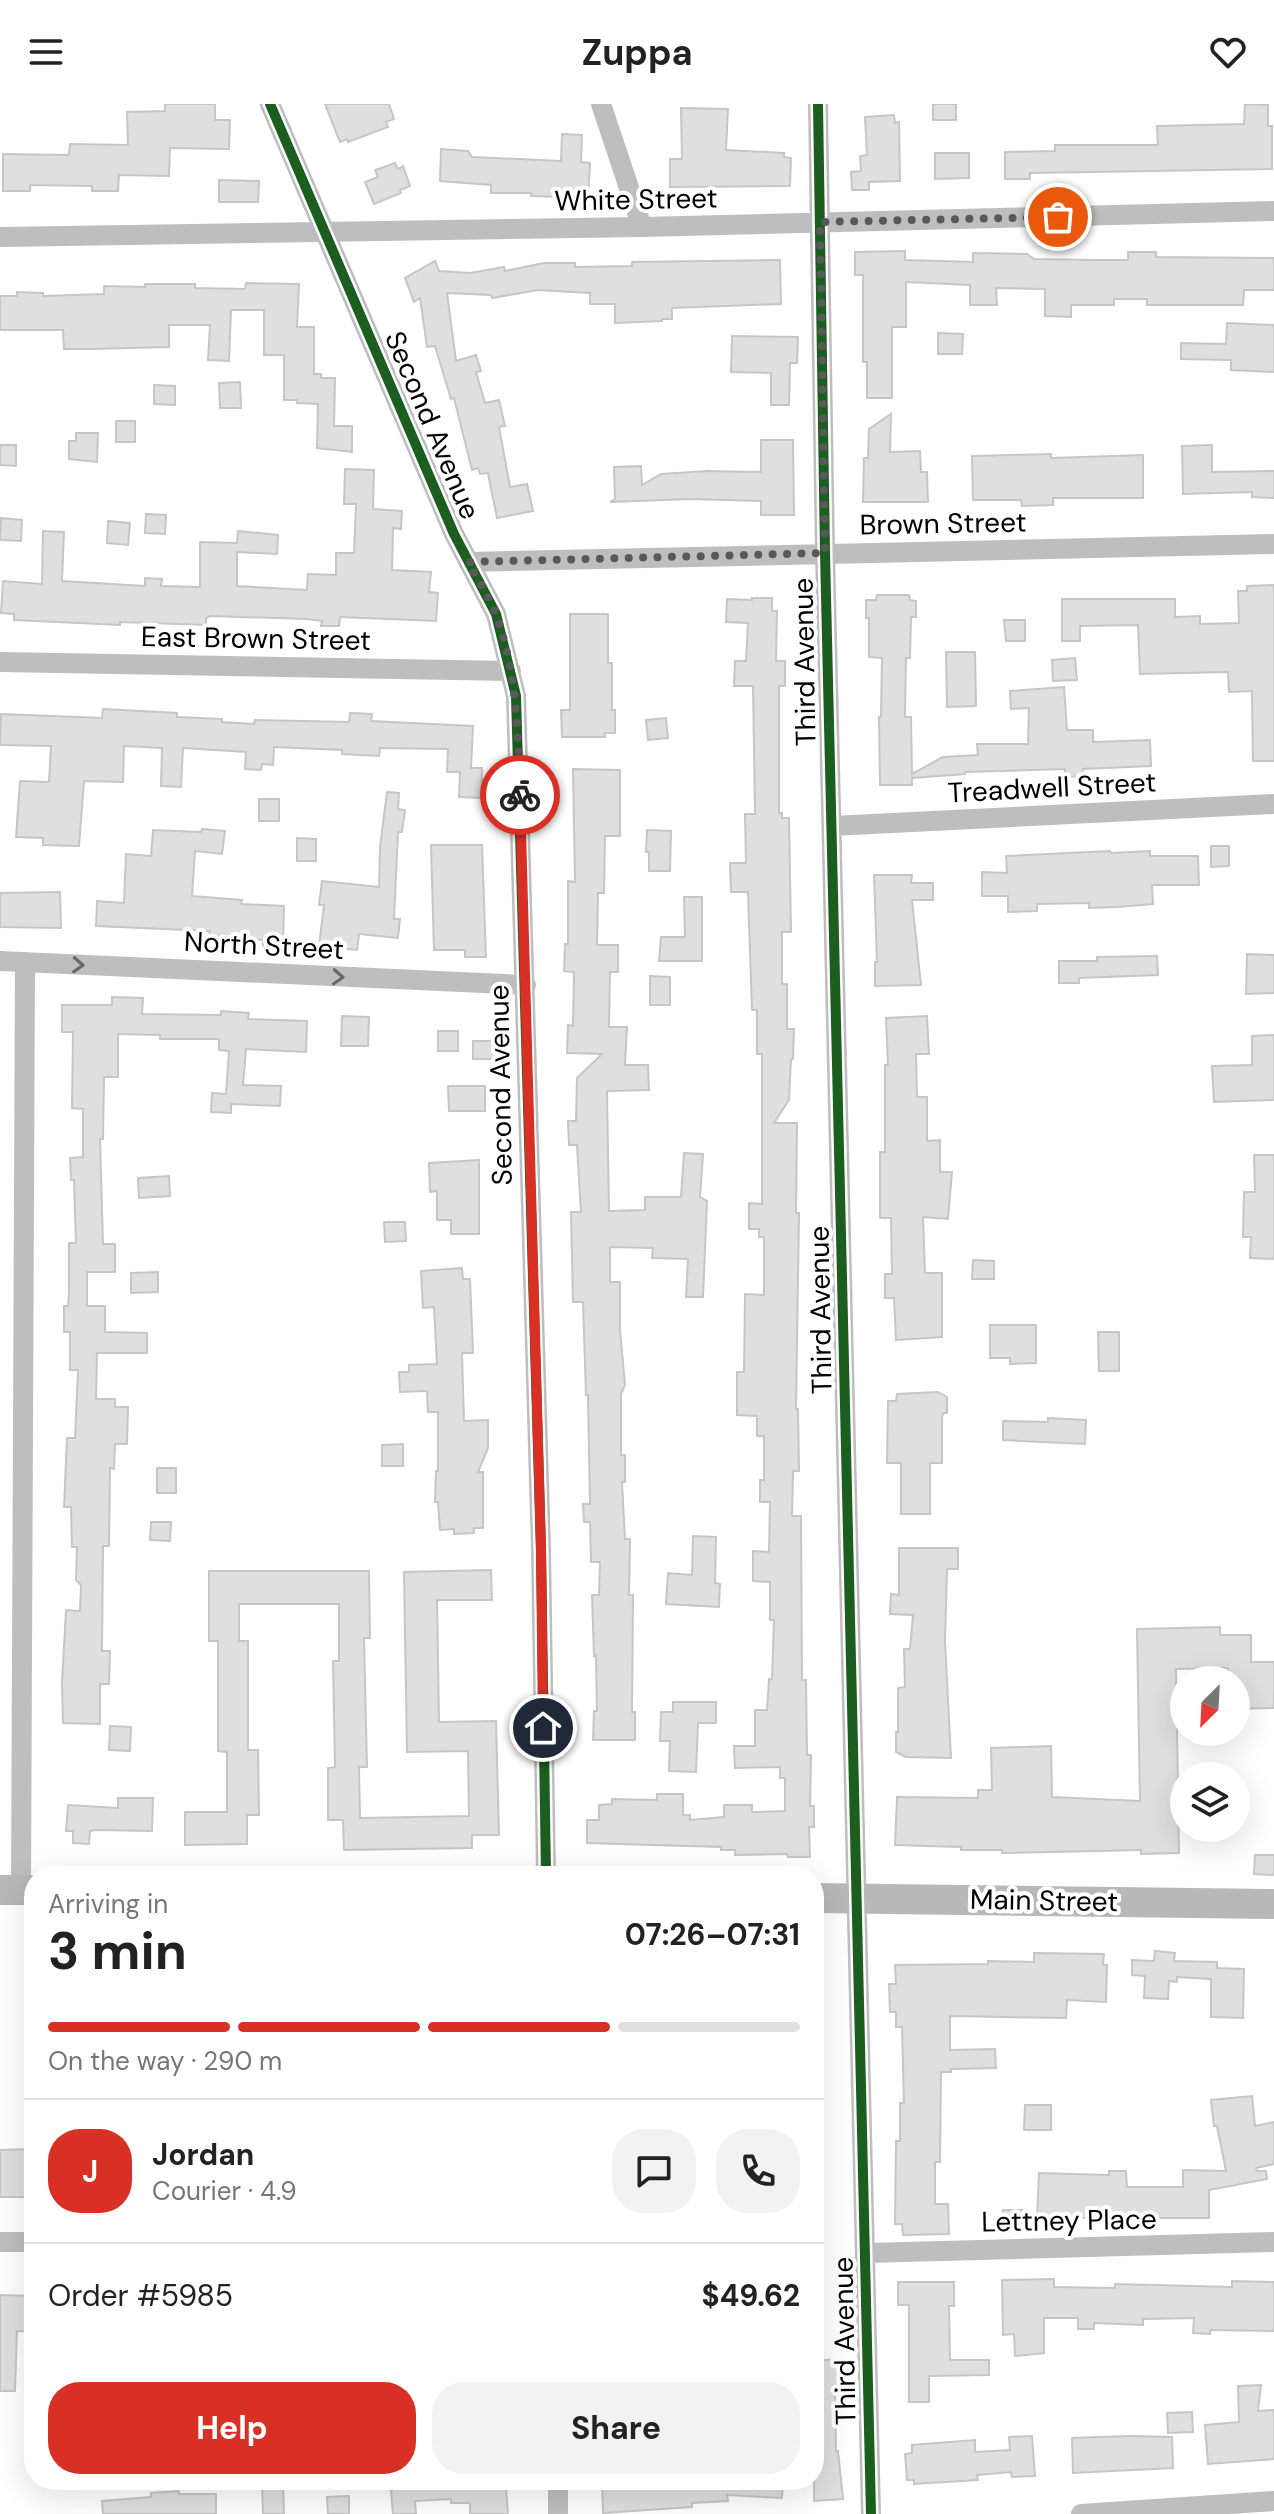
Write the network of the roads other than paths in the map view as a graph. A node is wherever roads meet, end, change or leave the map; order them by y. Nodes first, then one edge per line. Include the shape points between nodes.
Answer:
1 (270, 104) edge
2 (601, 104) edge
3 (818, 104) edge
4 (1274, 211) edge
5 (820, 222) junction
6 (642, 227) junction
7 (324, 232) junction
8 (0, 237) edge
9 (1274, 544) edge
10 (825, 553) junction
11 (468, 562) junction
12 (0, 662) edge
13 (511, 671) junction
14 (1274, 804) edge
15 (832, 826) junction
16 (0, 961) edge
17 (25, 962) junction
18 (526, 985) junction
19 (546, 1866) edge
20 (18, 1890) edge
21 (824, 1898) edge
22 (856, 1899) junction
23 (1274, 1904) edge
24 (0, 2242) edge
25 (24, 2242) edge
26 (1274, 2242) edge
27 (866, 2253) junction
28 (558, 2490) edge
29 (1274, 2501) edge
30 (558, 2514) edge
31 (871, 2514) edge
32 (1081, 2514) edge

1 - 7 street, Second Avenue
2 - 6 street
3 - 5 street, Third Avenue
4 - 5 street, White Street
5 - 6 street, White Street
5 - 10 street, Third Avenue
6 - 7 street, White Street
7 - 8 street, White Street
7 - 11 street, Second Avenue
9 - 10 street, Brown Street
10 - 11 street, Brown Street
10 - 15 street, Third Avenue
11 - 13 street, Second Avenue via 496,614
12 - 13 street, East Brown Street
13 - 18 street, Second Avenue
14 - 15 street, Treadwell Street
15 - 22 street, Third Avenue
16 - 17 street, North Street
17 -> 18 street, North Street
17 - 20 street
18 - 19 street, Second Avenue
21 - 22 street, Main Street
22 - 23 street, Main Street
22 - 27 street, Third Avenue
24 - 25 street
26 - 27 street, Lettney Place
27 - 31 street, Third Avenue
28 - 30 street
29 - 32 street

